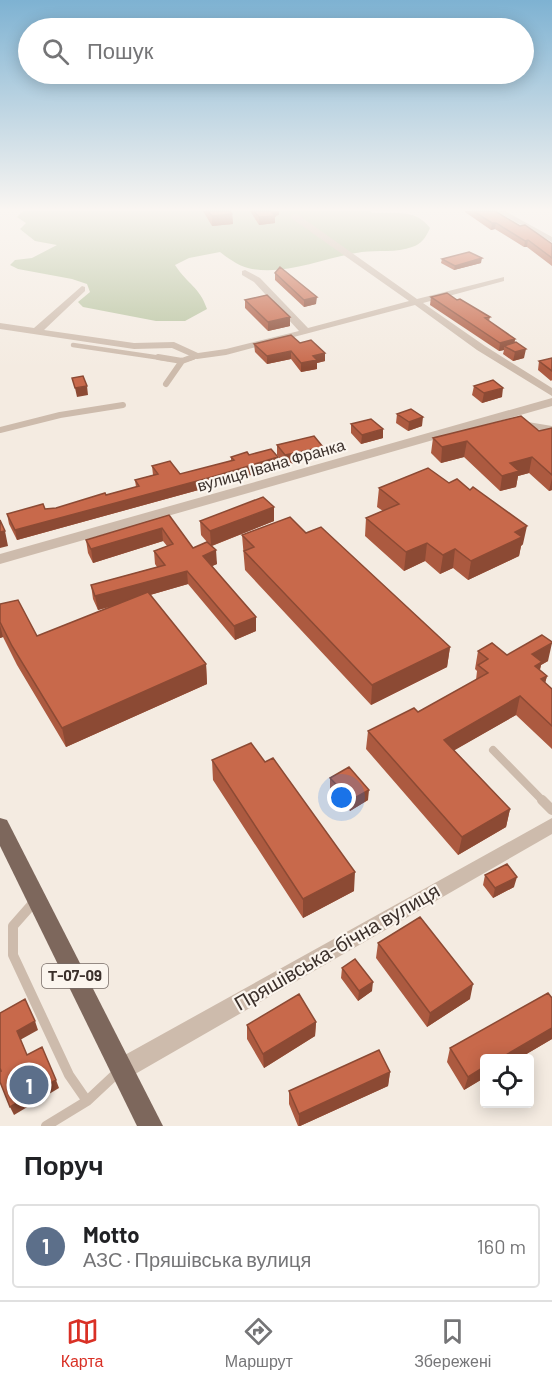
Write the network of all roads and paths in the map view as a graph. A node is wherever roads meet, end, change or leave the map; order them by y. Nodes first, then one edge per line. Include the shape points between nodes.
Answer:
1 (361, 264) edge
2 (245, 273) dead end
3 (501, 279) dead end
4 (82, 289) dead end
5 (416, 302) junction
6 (0, 326) edge
7 (37, 331) junction
8 (306, 332) junction
9 (74, 345) dead end
10 (197, 356) junction
11 (182, 361) junction
12 (166, 384) dead end
13 (552, 393) edge
14 (552, 402) edge
15 (123, 405) dead end
16 (492, 420) junction
17 (552, 429) edge
18 (0, 430) edge
19 (0, 559) edge
20 (493, 750) dead end
21 (552, 810) edge
22 (552, 825) edge
23 (0, 826) edge
24 (36, 899) junction
25 (122, 1069) junction
26 (87, 1101) junction
27 (45, 1126) edge
28 (150, 1126) edge

1 - 5 street
2 - 8 street via 257,280
3 - 5 street
4 - 7 street
5 - 8 street
5 - 13 street
6 - 7 street
7 - 10 street via 134,346 174,345
8 - 10 street
9 - 11 lane
10 - 11 lane
11 - 12 lane
14 - 16 street, вулиця Івана Франка
15 - 18 lane
16 - 17 street
16 - 19 street, вулиця Івана Франка
20 - 21 lane
22 - 25 street, Пряшівська-бічна вулиця
23 - 24 main road, Т-07-09
24 - 25 main road, Т-07-09
24 - 26 lane via 13,926 13,955 69,1075
25 - 26 lane
25 - 28 main road, Т-07-09
26 - 27 lane

